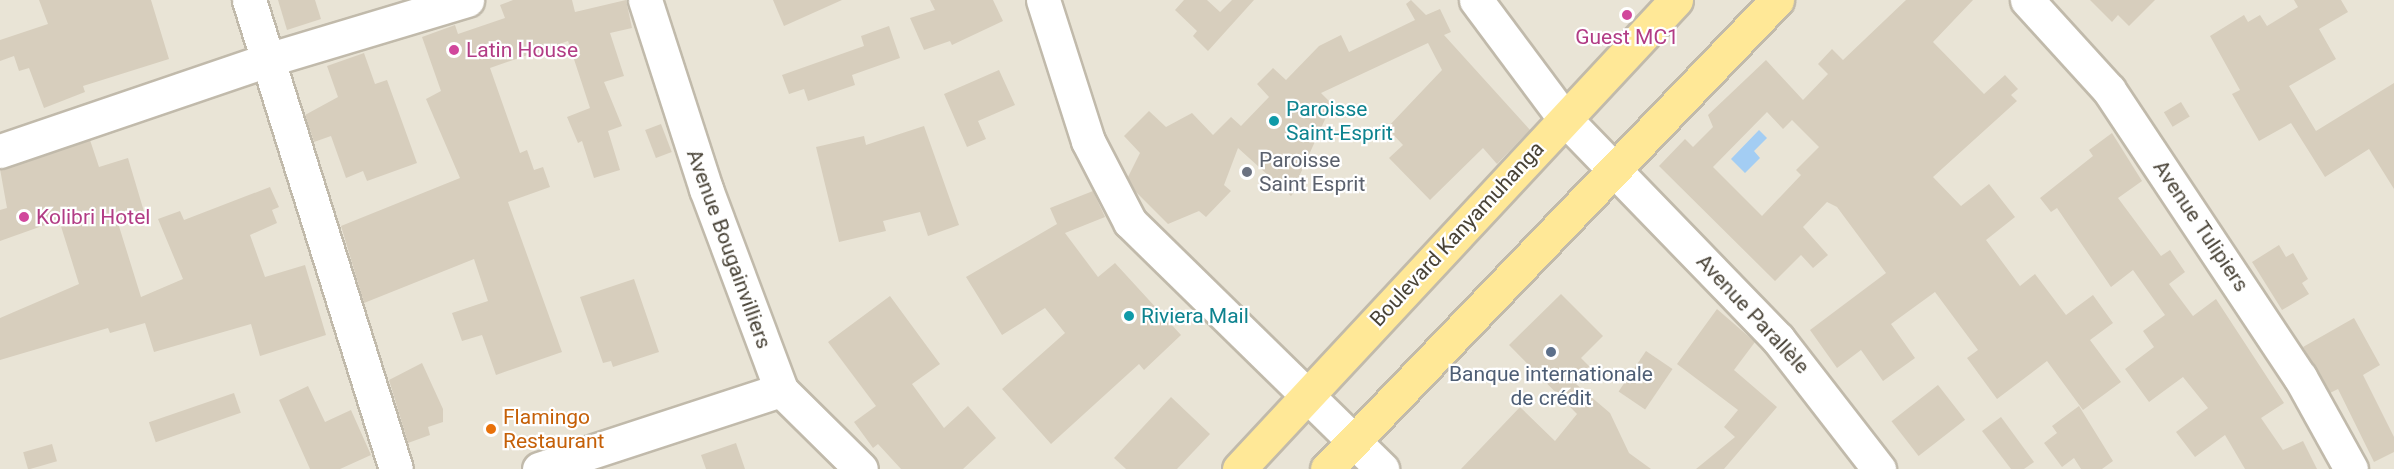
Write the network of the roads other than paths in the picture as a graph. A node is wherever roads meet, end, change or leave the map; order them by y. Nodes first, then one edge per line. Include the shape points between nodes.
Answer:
1 (249, 0) edge
2 (466, 0) edge
3 (645, 0) edge
4 (1043, 0) edge
5 (1476, 0) edge
6 (1676, 0) edge
7 (1777, 0) edge
8 (2027, 0) edge
9 (390, 12) edge
10 (267, 60) junction
11 (1564, 118) junction
12 (0, 151) edge
13 (1616, 169) junction
14 (781, 390) junction
15 (1306, 400) junction
16 (1352, 441) junction
17 (396, 469) edge
18 (539, 469) edge
19 (861, 469) edge
20 (1239, 469) edge
21 (1327, 469) edge
22 (1382, 469) edge
23 (1879, 469) edge
24 (2351, 469) edge

1 - 10 street
2 - 9 street
3 - 14 street, Avenue Bougainvilliers via 706,189
4 - 15 street via 1088,141 1130,222
5 - 11 street, Avenue Parallèle
6 - 11 main road, Boulevard Kanyamuhanga
7 - 13 main road
8 - 24 street, Avenue Tulipiers via 2109,90 2300,377
9 - 10 street
10 - 12 street
10 - 17 street
11 - 13 street, Avenue Parallèle
11 - 15 main road, Boulevard Kanyamuhanga
13 - 16 main road
13 - 23 street, Avenue Parallèle via 1778,339
14 - 18 street
14 - 19 street, Avenue Bougainvilliers
15 - 16 street
15 - 20 main road, Boulevard Kanyamuhanga
16 - 21 main road
16 - 22 street

